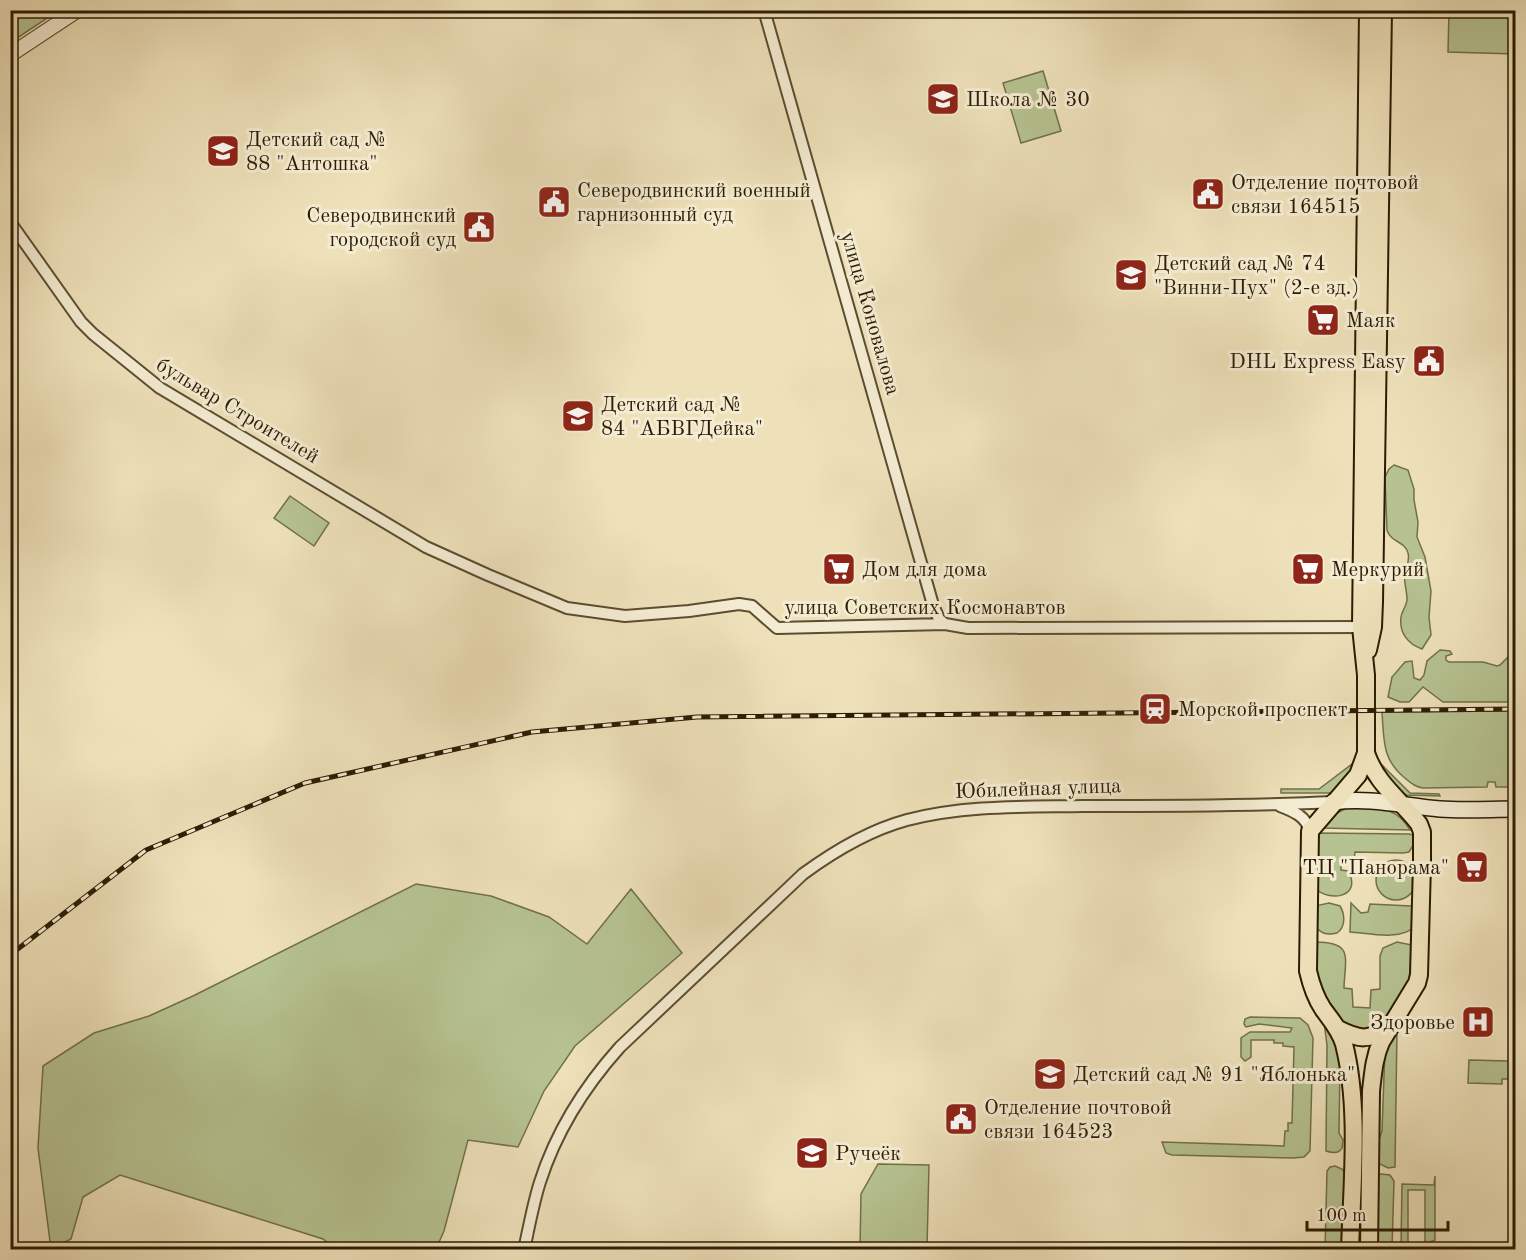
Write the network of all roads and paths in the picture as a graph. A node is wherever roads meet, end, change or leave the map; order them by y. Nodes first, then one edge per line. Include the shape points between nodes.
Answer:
1 (78, 10) edge
2 (764, 10) edge
3 (1368, 10) edge
4 (1383, 10) edge
5 (10, 55) edge
6 (1375, 86) junction
7 (10, 222) edge
8 (426, 547) joint
9 (945, 624) junction
10 (1367, 627) junction
11 (1366, 753) junction
12 (1333, 802) junction
13 (1277, 805) junction
14 (1403, 805) junction
15 (1515, 809) edge
16 (1444, 810) junction
17 (1310, 831) junction
18 (1422, 832) junction
19 (1389, 1027) junction
20 (1338, 1029) junction
21 (1352, 1091) junction
22 (1371, 1091) junction
23 (524, 1250) edge
24 (1350, 1250) edge
25 (1369, 1250) edge

1 - 5 street
2 - 9 street, улица Коновалова via 933,605
3 - 6 main road
4 - 6 main road
6 - 10 main road
7 - 8 street, бульвар Строителей via 81,322 160,388
8 - 9 street, улица Советских Космонавтов via 567,608 625,616 739,604 752,606 777,628
9 - 10 street, улица Советских Космонавтов via 968,628
10 - 11 main road
11 - 12 main road via 1358,775
11 - 14 main road via 1376,776
12 - 13 street, Юбилейная улица
12 - 14 main road, Юбилейная улица via 1383,801
12 - 17 main road
13 - 17 street via 1297,813
13 - 23 street, Юбилейная улица via 982,807 904,821 825,858 803,874 604,1064 552,1150
14 - 16 main road, Юбилейная улица
14 - 18 main road
15 - 16 main road, Юбилейная улица
16 - 18 main road
17 - 20 main road via 1308,971 1319,1001
18 - 19 main road via 1419,975
19 - 20 main road via 1360,1038
19 - 22 main road via 1377,1053
20 - 21 main road
21 - 22 main road via 1364,1087
21 - 24 main road
22 - 25 main road

